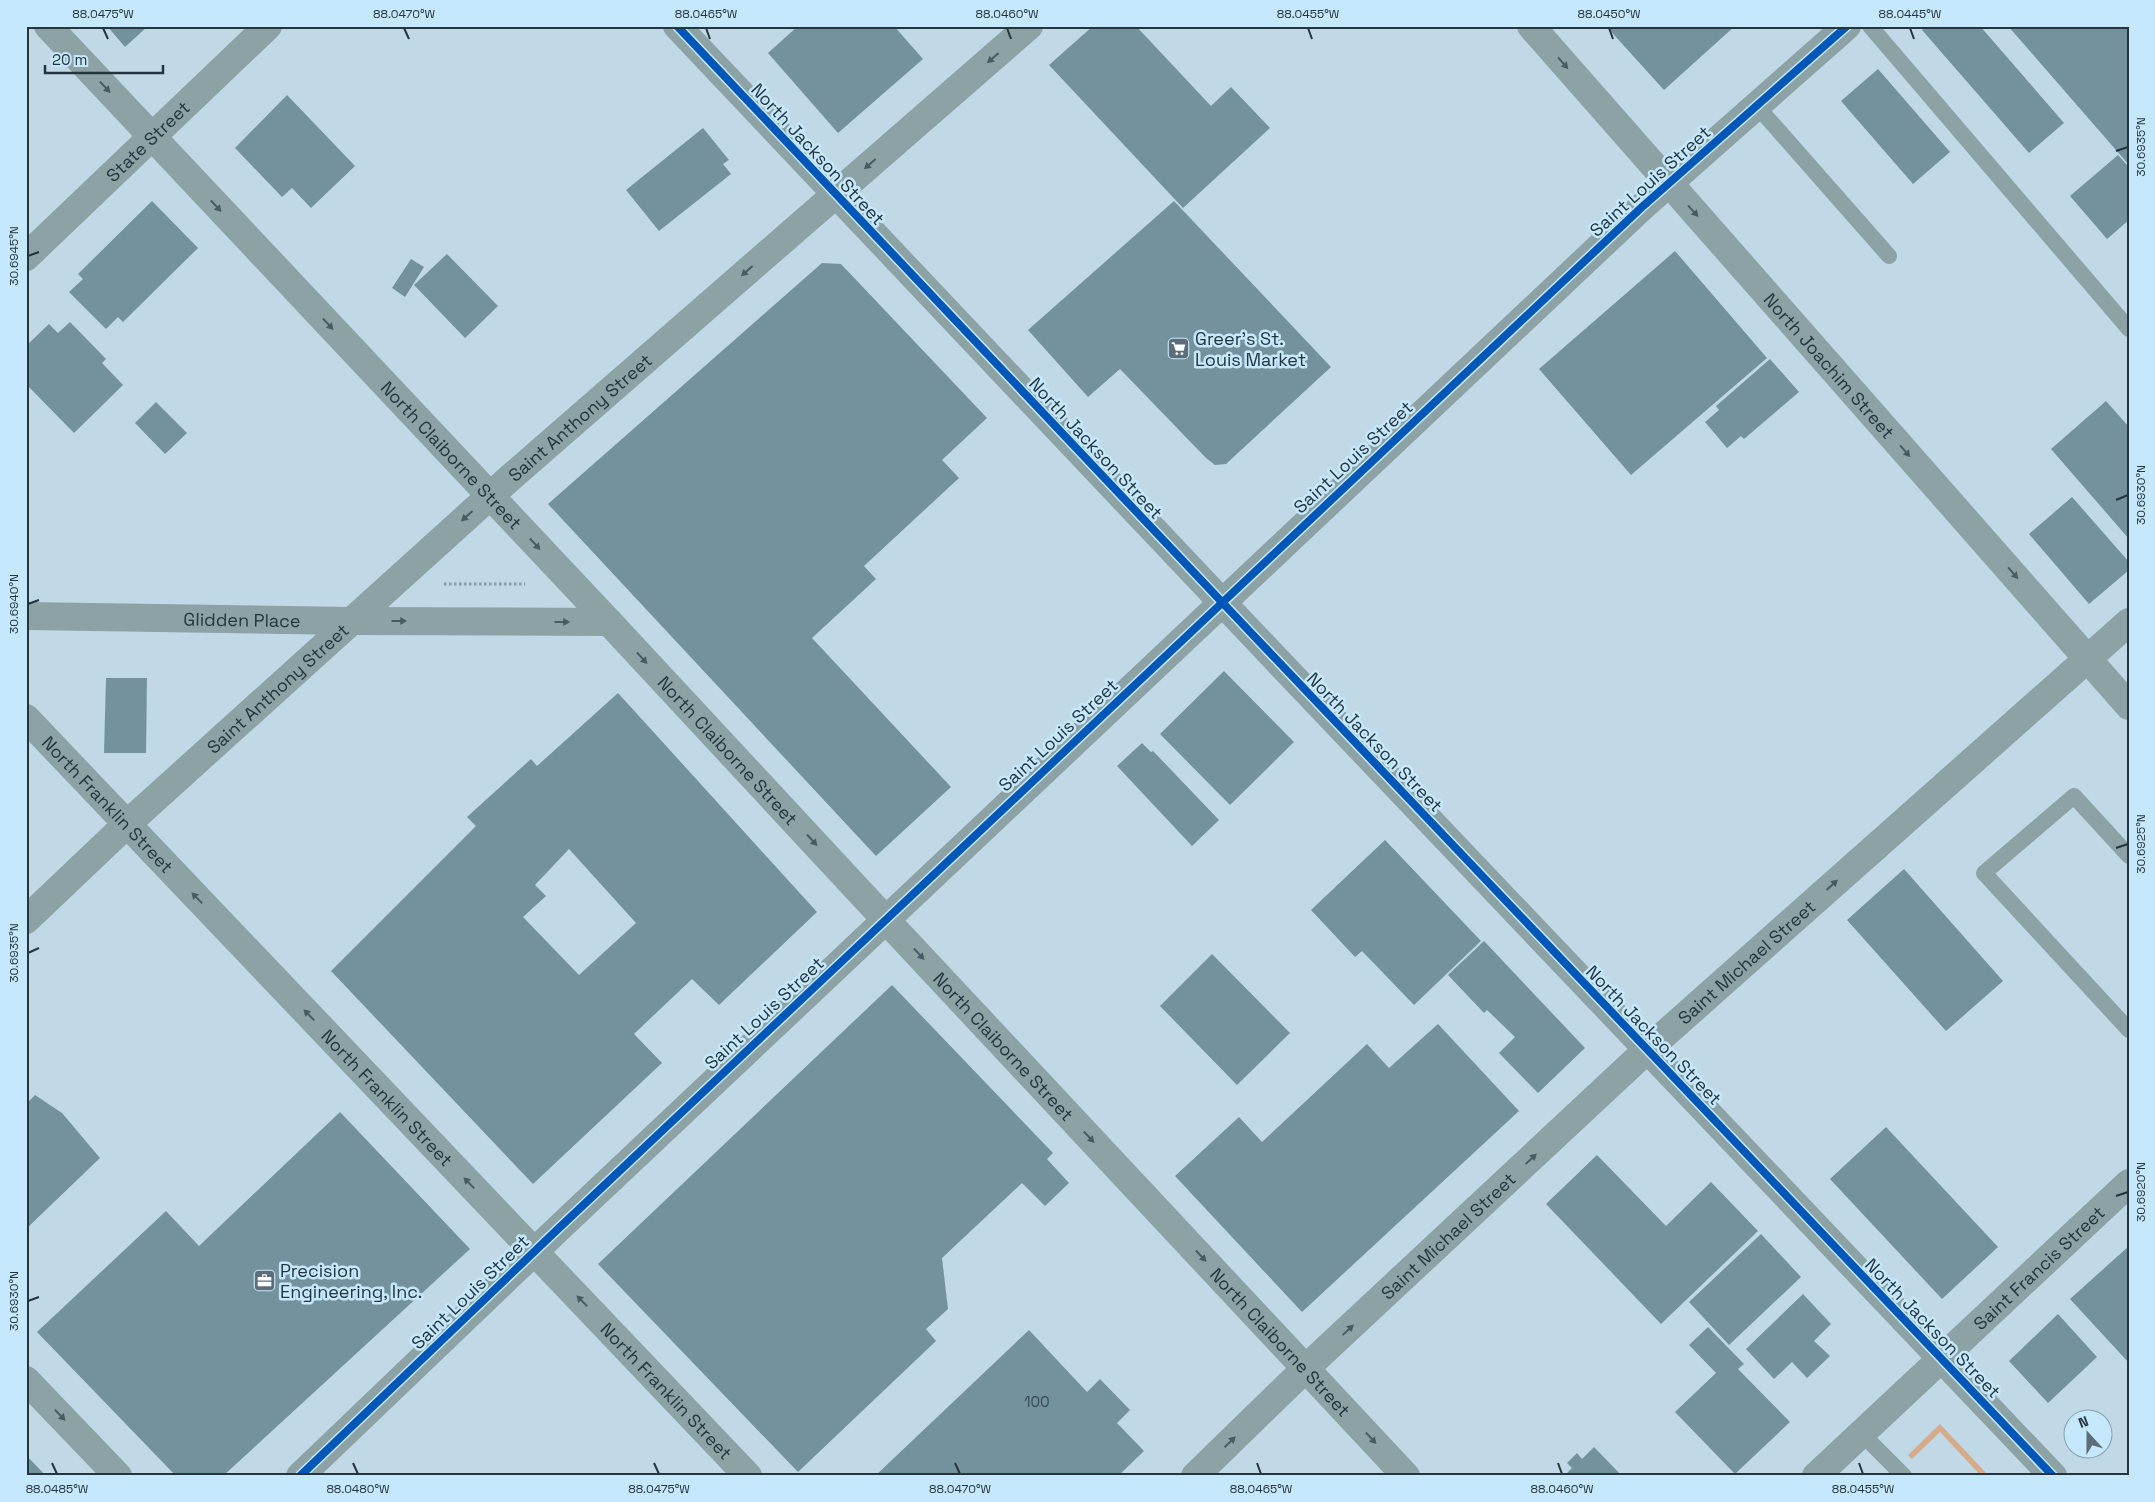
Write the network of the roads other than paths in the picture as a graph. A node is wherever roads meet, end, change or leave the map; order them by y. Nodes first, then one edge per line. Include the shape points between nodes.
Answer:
1 (48, 26) edge
2 (268, 26) edge
3 (677, 26) edge
4 (1030, 26) edge
5 (1531, 26) edge
6 (1847, 26) edge
7 (1870, 26) edge
8 (1756, 105) junction
9 (152, 137) junction
10 (1669, 184) junction
11 (835, 194) junction
12 (1889, 256) dead end
13 (26, 257) edge
14 (2129, 329) edge
15 (490, 496) junction
16 (1221, 602) junction
17 (26, 616) edge
18 (350, 621) junction
19 (608, 622) junction
20 (2129, 622) edge
21 (2088, 658) junction
22 (2129, 706) edge
23 (26, 718) edge
24 (126, 824) junction
25 (2129, 856) edge
26 (885, 919) junction
27 (26, 920) edge
28 (2129, 1030) edge
29 (1648, 1049) junction
30 (2129, 1183) edge
31 (534, 1251) junction
32 (1941, 1358) junction
33 (1306, 1368) junction
34 (26, 1380) edge
35 (1860, 1433) junction
36 (118, 1476) edge
37 (300, 1476) edge
38 (748, 1476) edge
39 (1196, 1476) edge
40 (1406, 1476) edge
41 (1816, 1476) edge
42 (1904, 1476) edge
43 (2053, 1476) edge

1 -> 9 street, North Claiborne Street
2 - 9 street, State Street
3 - 11 street, North Jackson Street
4 -> 11 street, Saint Anthony Street
5 -> 10 street, North Joachim Street
6 - 8 street, Saint Louis Street
7 - 14 lane
8 - 10 street, Saint Louis Street
8 - 12 lane
9 - 13 street, State Street
9 -> 15 street, North Claiborne Street
10 - 16 street, Saint Louis Street
10 -> 21 street, North Joachim Street
11 -> 15 street, Saint Anthony Street
11 - 16 street, North Jackson Street
15 -> 18 street, Saint Anthony Street
15 -> 19 street, North Claiborne Street
16 - 26 street, Saint Louis Street
16 - 29 street, North Jackson Street
17 - 18 street, Glidden Place
18 -> 19 street, Glidden Place
18 - 24 street, Saint Anthony Street
19 -> 26 street, North Claiborne Street
20 - 21 street, Saint Michael Street
21 - 22 street, North Joachim Street
29 -> 21 street, Saint Michael Street
23 - 24 street, North Franklin Street
24 - 27 street, Saint Anthony Street
31 -> 24 street, North Franklin Street
25 - 28 lane via 2074,796 1984,874
26 - 31 street, Saint Louis Street
26 -> 33 street, North Claiborne Street
29 - 32 street, North Jackson Street
33 -> 29 street, Saint Michael Street
30 - 32 street, Saint Francis Street
31 - 37 street, Saint Louis Street
38 -> 31 street, North Franklin Street
32 - 35 street, Saint Francis Street
32 - 43 street, North Jackson Street
39 -> 33 street, Saint Michael Street
33 -> 40 street, North Claiborne Street
34 -> 36 street
35 - 41 street, Saint Francis Street
35 - 42 lane

